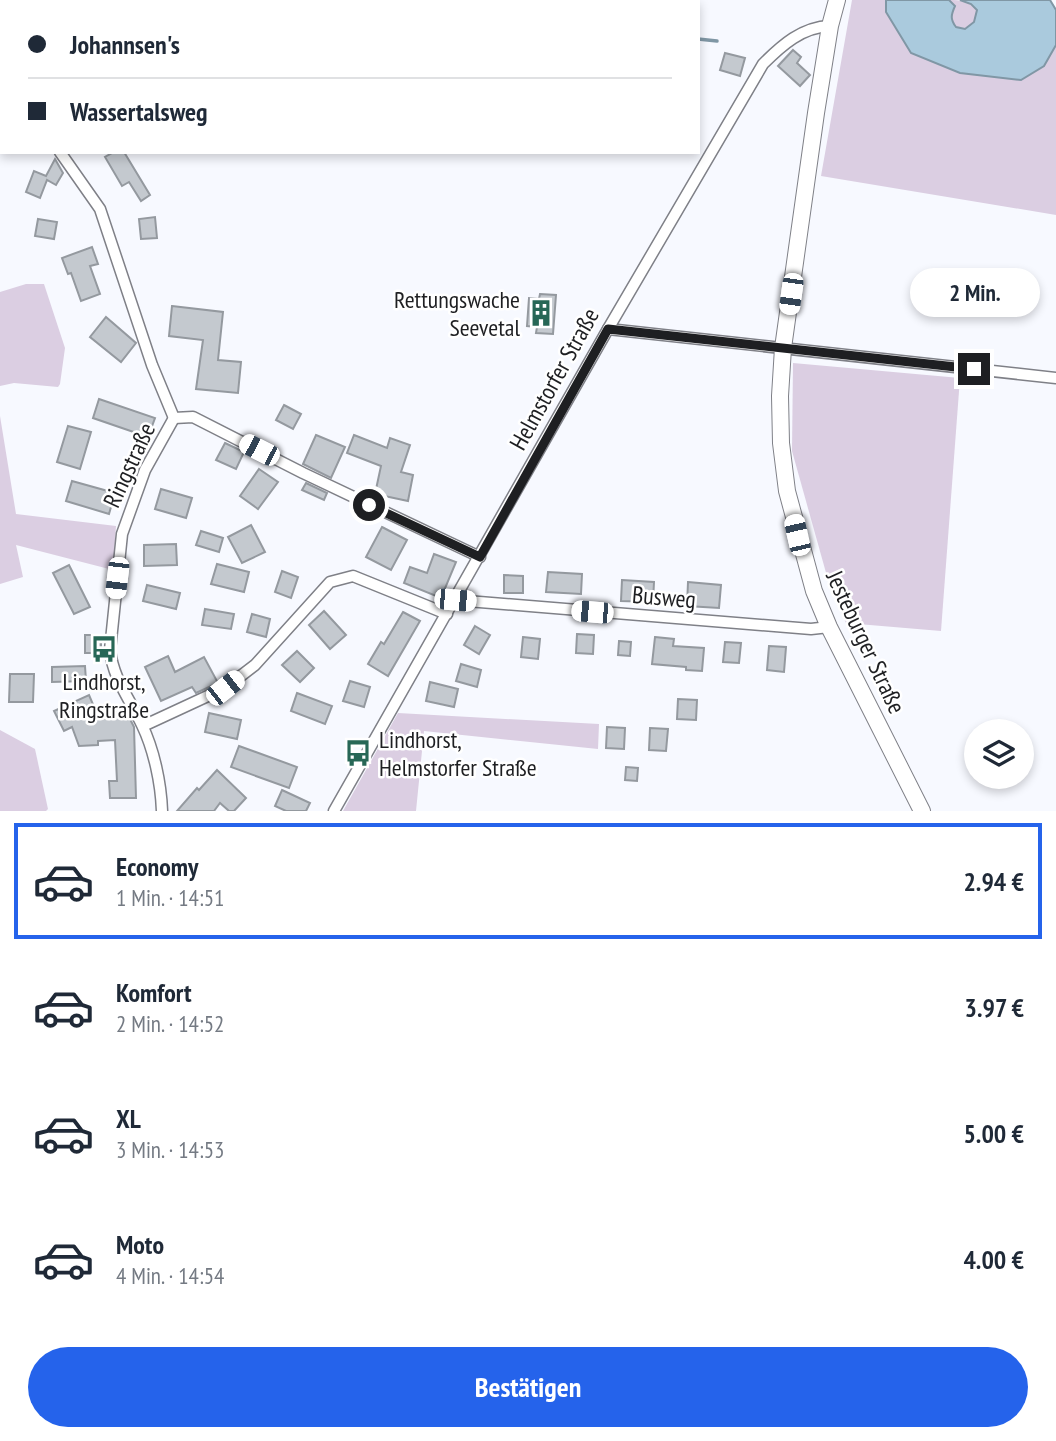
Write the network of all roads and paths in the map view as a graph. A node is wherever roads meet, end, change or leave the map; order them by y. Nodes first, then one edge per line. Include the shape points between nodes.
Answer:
1 (837, 0) edge
2 (830, 26) junction
3 (61, 154) edge
4 (608, 329) junction
5 (783, 348) junction
6 (1056, 378) edge
7 (174, 418) junction
8 (480, 557) junction
9 (455, 600) junction
10 (447, 614) junction
11 (829, 627) junction
12 (143, 726) junction
13 (162, 811) edge
14 (334, 811) edge
15 (922, 811) edge

1 - 2 main road
2 - 4 street, Helmstorfer Straße via 784,43 764,64
2 - 5 main road, Jesteburger Straße
3 - 7 street, Ringstraße via 100,209
4 - 5 street
4 - 8 street, Helmstorfer Straße
5 - 6 street
5 - 11 main road, Jesteburger Straße via 781,432 788,491
7 - 8 street via 193,416
7 - 12 street, Ringstraße via 145,470 122,534 110,650 123,693
8 - 9 street, Helmstorfer Straße
9 - 10 street, Helmstorfer Straße
9 - 11 street, Busweg
10 - 12 street via 353,576 330,582 255,665 225,688
10 - 14 street, Helmstorfer Straße
11 - 15 main road, Jesteburger Straße
12 - 13 street, Ringstraße via 158,777

